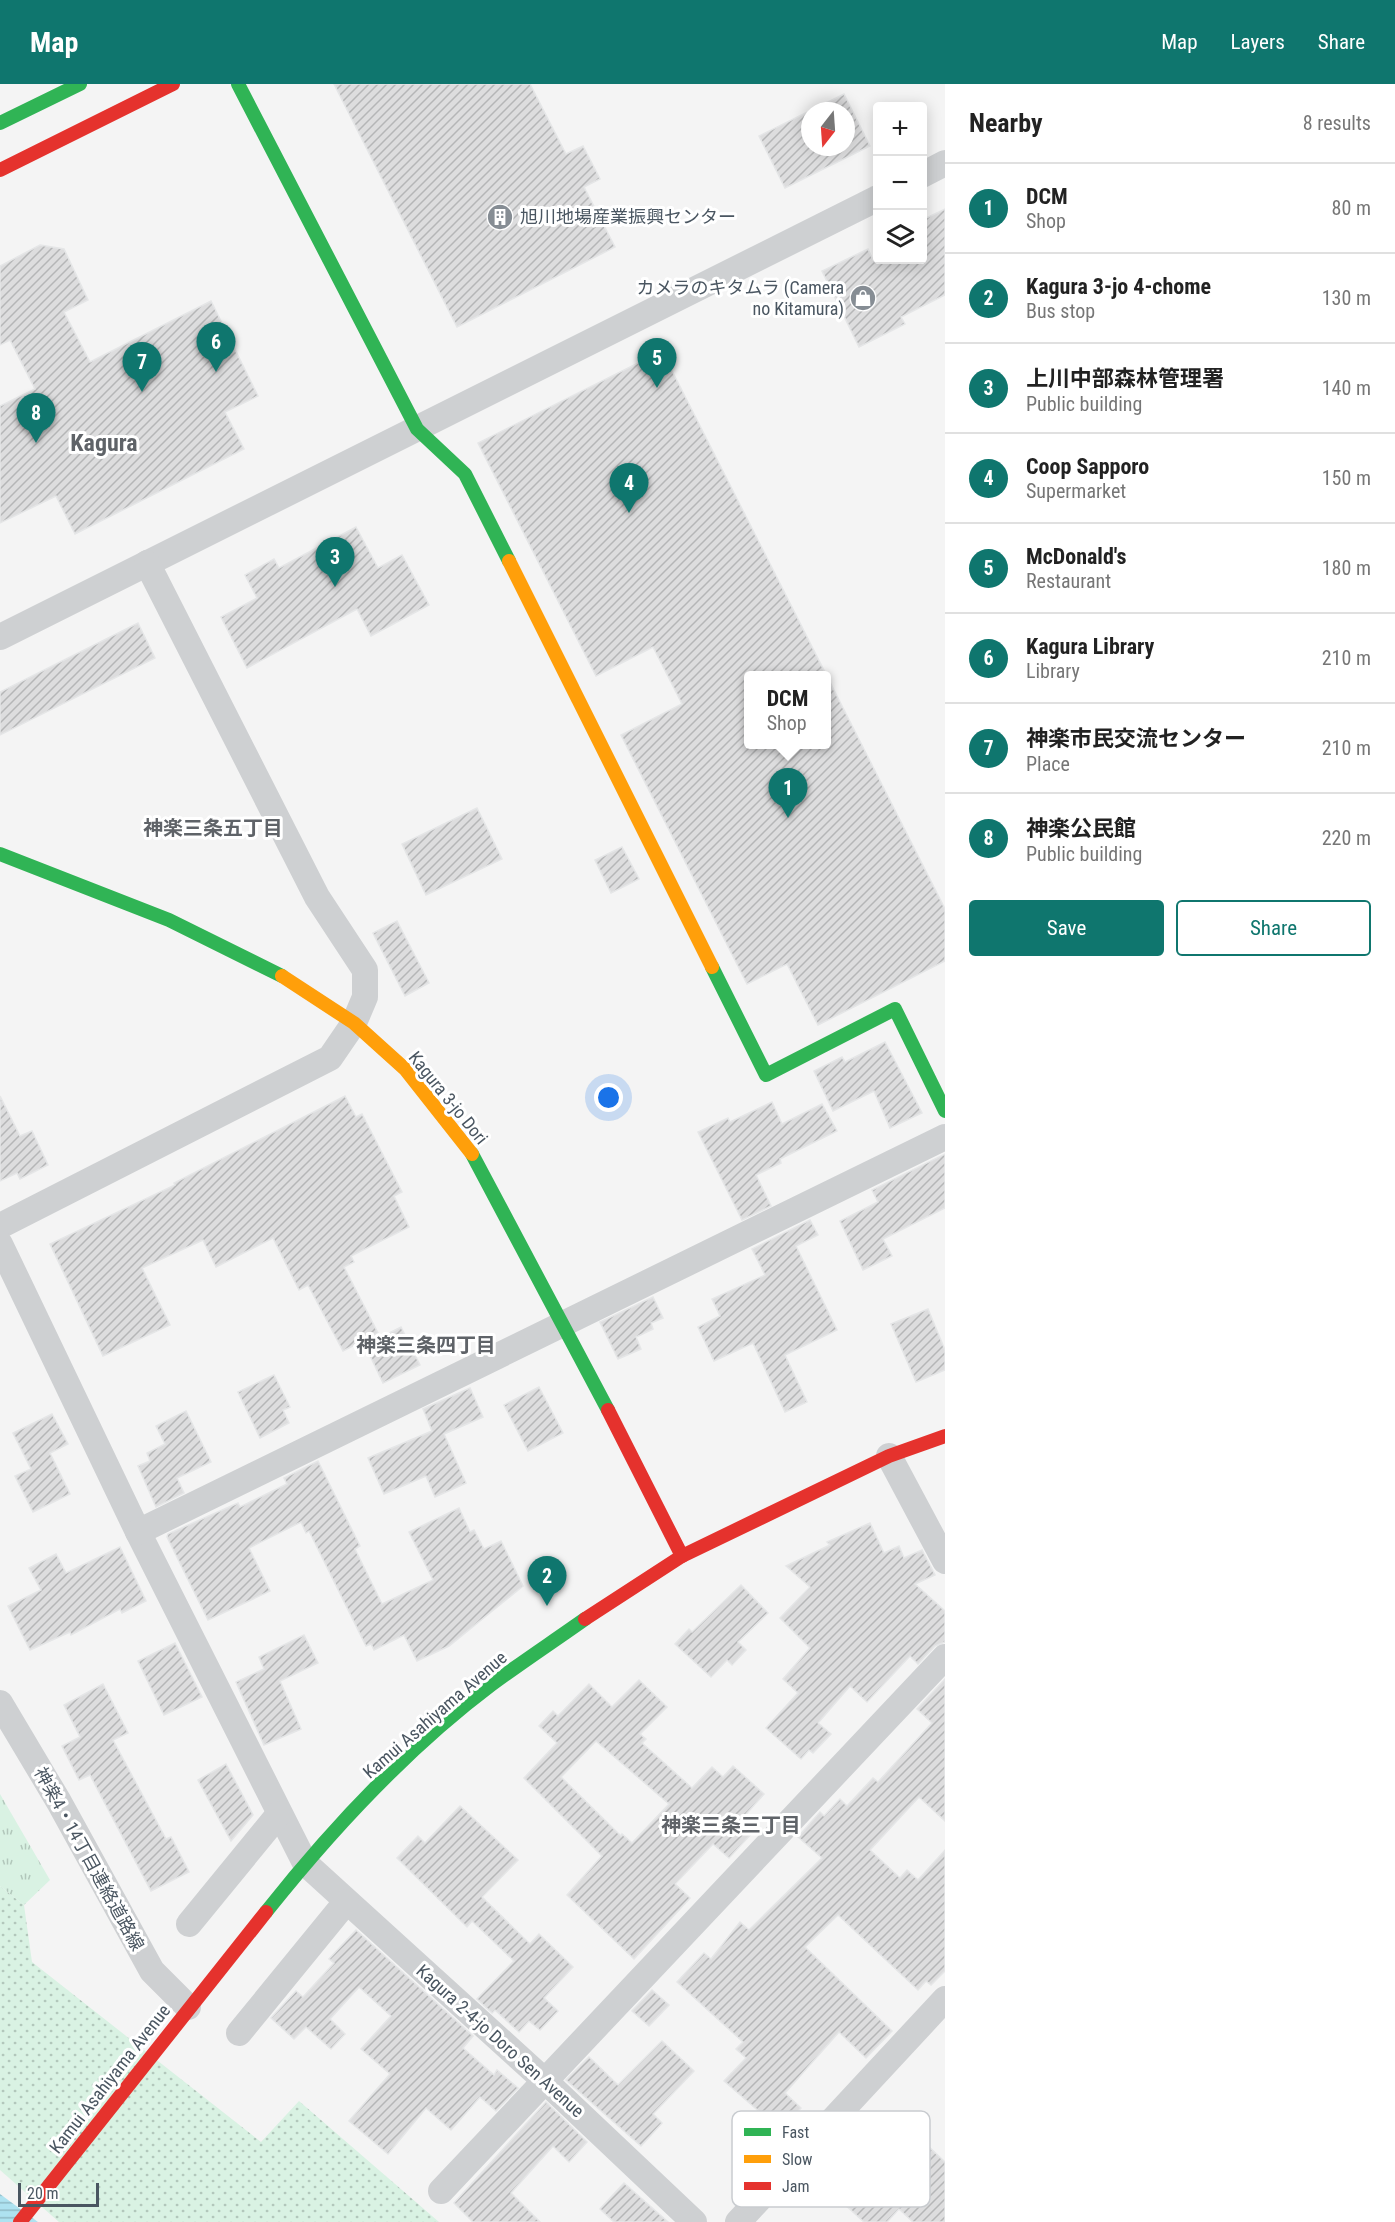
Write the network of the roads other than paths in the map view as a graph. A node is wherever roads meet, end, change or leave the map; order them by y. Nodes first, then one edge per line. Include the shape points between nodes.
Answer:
1 (80, 84) edge
2 (173, 84) edge
3 (238, 84) edge
4 (0, 123) edge
5 (945, 163) edge
6 (0, 170) edge
7 (927, 172) edge
8 (873, 201) edge
9 (417, 429) junction
10 (147, 563) junction
11 (0, 637) edge
12 (0, 854) edge
13 (354, 1023) junction
14 (945, 1111) edge
15 (945, 1137) edge
16 (0, 1226) edge
17 (0, 1244) edge
18 (564, 1325) junction
19 (945, 1436) edge
20 (889, 1456) junction
21 (138, 1532) junction
22 (682, 1556) junction
23 (945, 1561) edge
24 (945, 1657) edge
25 (0, 1703) edge
26 (279, 1814) junction
27 (305, 1863) junction
28 (346, 1902) junction
29 (189, 1924) dead end
30 (945, 1999) edge
31 (188, 2007) junction
32 (239, 2033) dead end
33 (545, 2081) junction
34 (841, 2111) edge
35 (441, 2191) dead end
36 (752, 2207) edge
37 (20, 2222) edge
38 (694, 2222) edge
39 (738, 2222) edge

1 - 4 main road
2 - 6 main road
3 - 9 main road
5 - 7 street
8 - 9 street
9 - 10 street
9 - 14 main road via 465,474 766,1075 895,1009
10 - 11 street
10 - 13 street via 317,897 365,970 365,997
12 - 13 main road, Kagura 3-jo Dori via 225,945 286,978
13 - 16 street via 330,1058
13 - 18 main road, Kagura 3-jo Dori via 405,1069 472,1154
15 - 18 street
17 - 21 street, Kagura 2-4-jo Doro Sen Avenue
18 - 21 street
18 - 22 main road, Kagura 3-jo Dori
19 - 20 main road, Kamui Asahiyama Avenue
20 - 22 main road, Kamui Asahiyama Avenue
20 - 23 street
21 - 26 street, Kagura 2-4-jo Doro Sen Avenue
22 - 27 main road, Kamui Asahiyama Avenue via 490,1686 393,1770
24 - 33 street
25 - 31 street, 神楽4・14丁目連絡道路線 via 152,1971
26 - 27 street, Kagura 2-4-jo Doro Sen Avenue
26 - 29 street
27 - 28 street, Kagura 2-4-jo Doro Sen Avenue
27 - 31 main road, Kamui Asahiyama Avenue
28 - 32 street
28 - 33 street, Kagura 2-4-jo Doro Sen Avenue
30 - 34 street
31 - 37 main road, Kamui Asahiyama Avenue
33 - 35 street
33 - 38 street, Kagura 2-4-jo Doro Sen Avenue
36 - 39 street

